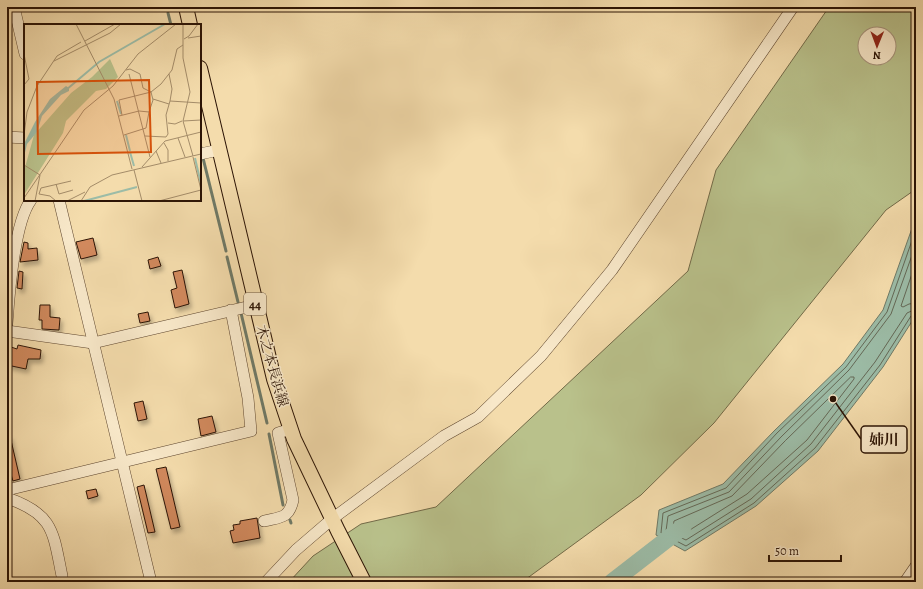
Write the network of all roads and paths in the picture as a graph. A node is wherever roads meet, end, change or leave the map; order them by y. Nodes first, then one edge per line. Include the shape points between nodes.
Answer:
1 (14, 7) edge
2 (186, 7) edge
3 (793, 7) edge
4 (190, 24) edge
5 (24, 50) edge
6 (201, 72) edge
7 (7, 137) edge
8 (24, 138) edge
9 (219, 150) junction
10 (201, 154) edge
11 (30, 201) edge
12 (59, 201) edge
13 (9, 280) edge
14 (255, 304) junction
15 (231, 310) junction
16 (7, 324) edge
17 (7, 331) edge
18 (93, 342) junction
19 (291, 429) junction
20 (122, 462) junction
21 (7, 490) edge
22 (7, 498) edge
23 (264, 521) dead end
24 (335, 525) junction
25 (916, 566) edge
26 (62, 582) edge
27 (151, 582) edge
28 (266, 582) edge
29 (364, 582) edge
30 (905, 582) edge

1 - 5 street
2 - 4 main road
3 - 24 street via 612,270 541,356 478,417 444,436
6 - 9 main road, 木之本長浜線 / 44
7 - 8 street
9 - 10 street
9 - 14 main road, 木之本長浜線 / 44
11 - 13 street via 24,213
12 - 18 street
13 - 16 street
14 - 15 street
14 - 19 main road, 木之本長浜線 / 44 via 274,379
15 - 18 street
15 - 20 street via 248,398 251,431
17 - 18 street
18 - 20 street
19 - 23 street via 278,433 293,500 291,511 286,516
19 - 24 main road, 木之本長浜線 / 44
20 - 21 street
20 - 27 street
22 - 26 street via 35,511 46,520 53,532
24 - 28 street via 296,550
24 - 29 main road, 木之本長浜線 / 44
25 - 30 street

